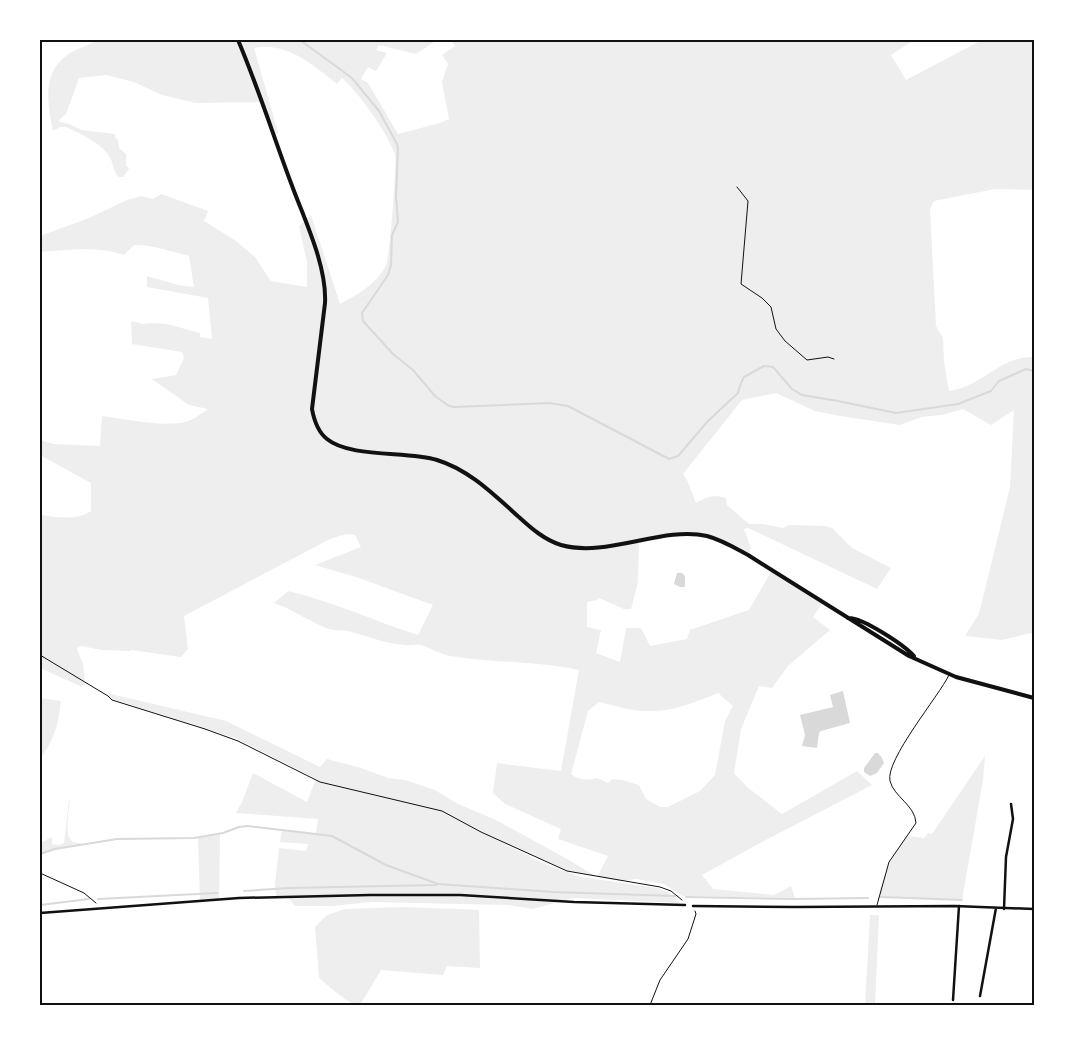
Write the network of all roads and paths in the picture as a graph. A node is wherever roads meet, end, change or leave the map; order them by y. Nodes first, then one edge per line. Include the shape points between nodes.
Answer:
1 (238, 40) edge
2 (737, 187) dead end
3 (834, 359) dead end
4 (40, 655) edge
5 (949, 674) junction
6 (1034, 698) edge
7 (1011, 804) dead end
8 (40, 873) edge
9 (685, 905) joint
10 (876, 905) junction
11 (693, 906) joint
12 (959, 906) junction
13 (97, 908) junction
14 (996, 908) junction
15 (1004, 909) junction
16 (1034, 909) edge
17 (40, 913) edge
18 (980, 996) dead end
19 (953, 1000) dead end
20 (650, 1005) edge

1 - 5 street via 324,278 325,303 312,409 316,423 327,439 344,447 435,459 458,468 538,533 560,545 590,547 686,534 721,541 894,647
2 - 3 path via 748,201 741,284 771,307 776,329 807,360
4 - 9 path via 112,700 238,741 320,782 433,808 558,868 597,878 660,887 678,896
5 - 6 street
5 - 10 lane via 892,766 890,777 893,787 916,822 889,862
7 - 15 street via 1013,819 1006,857
8 - 13 path via 84,893
9 - 13 street via 411,894 276,896
10 - 11 street
10 - 12 street
11 - 20 path via 696,914 688,939 660,980
12 - 14 street
12 - 19 street
13 - 17 street
14 - 15 street
14 - 18 street
15 - 16 street

